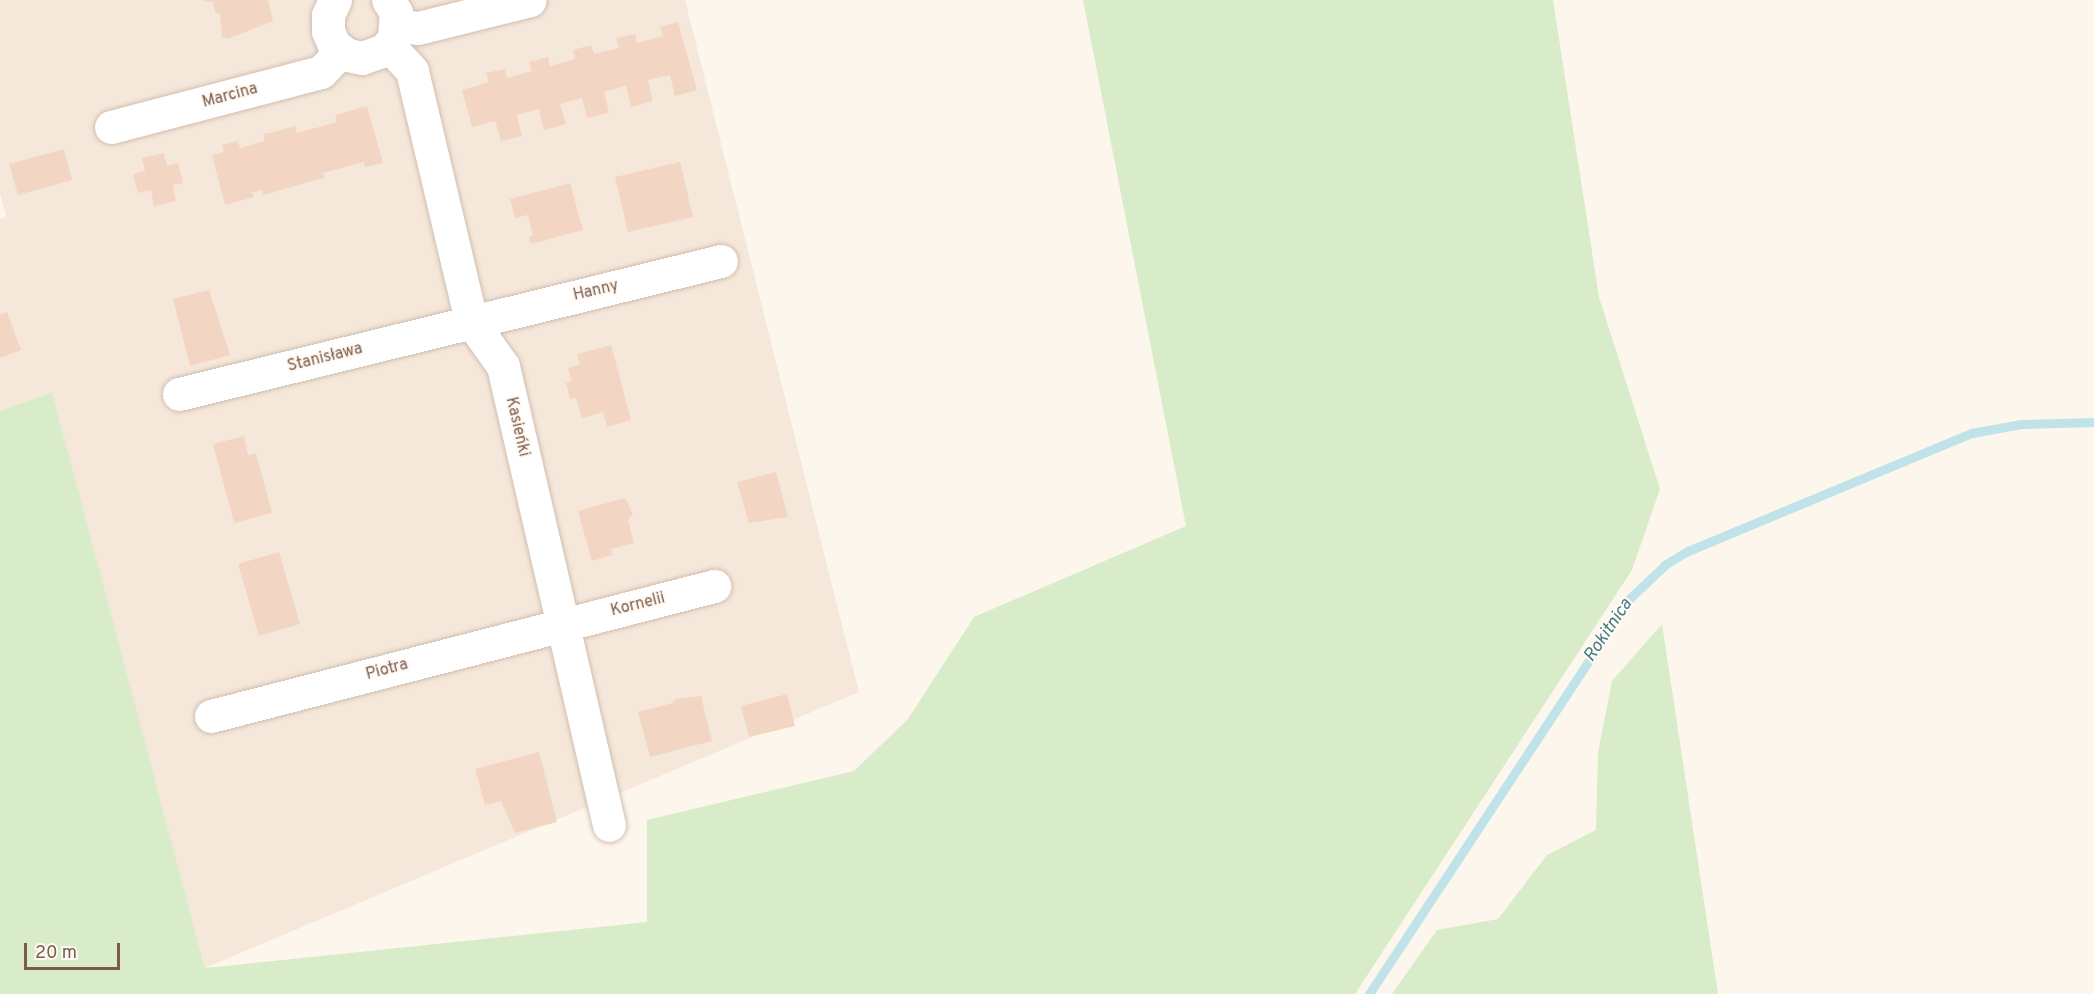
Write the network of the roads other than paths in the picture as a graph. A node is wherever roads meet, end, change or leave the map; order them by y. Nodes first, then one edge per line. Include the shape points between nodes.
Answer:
1 (334, 0) edge
2 (530, 0) edge
3 (391, 24) edge
4 (341, 51) junction
5 (111, 127) dead end
6 (721, 261) dead end
7 (471, 321) junction
8 (179, 394) dead end
9 (714, 586) dead end
10 (562, 624) junction
11 (212, 716) dead end
12 (609, 825) dead end

1 - 4 street via 328,15 328,31
2 - 3 street via 418,28
3 - 4 street via 376,55 362,58
3 - 7 street, Kasieńki via 412,71
4 - 5 street, Marcina via 321,72
6 - 7 street, Hanny
7 - 8 street, Stanisława
7 - 10 street, Kasieńki via 503,366
9 - 10 street, Kornelii
10 - 11 street, Piotra
10 - 12 street, Kasieńki

